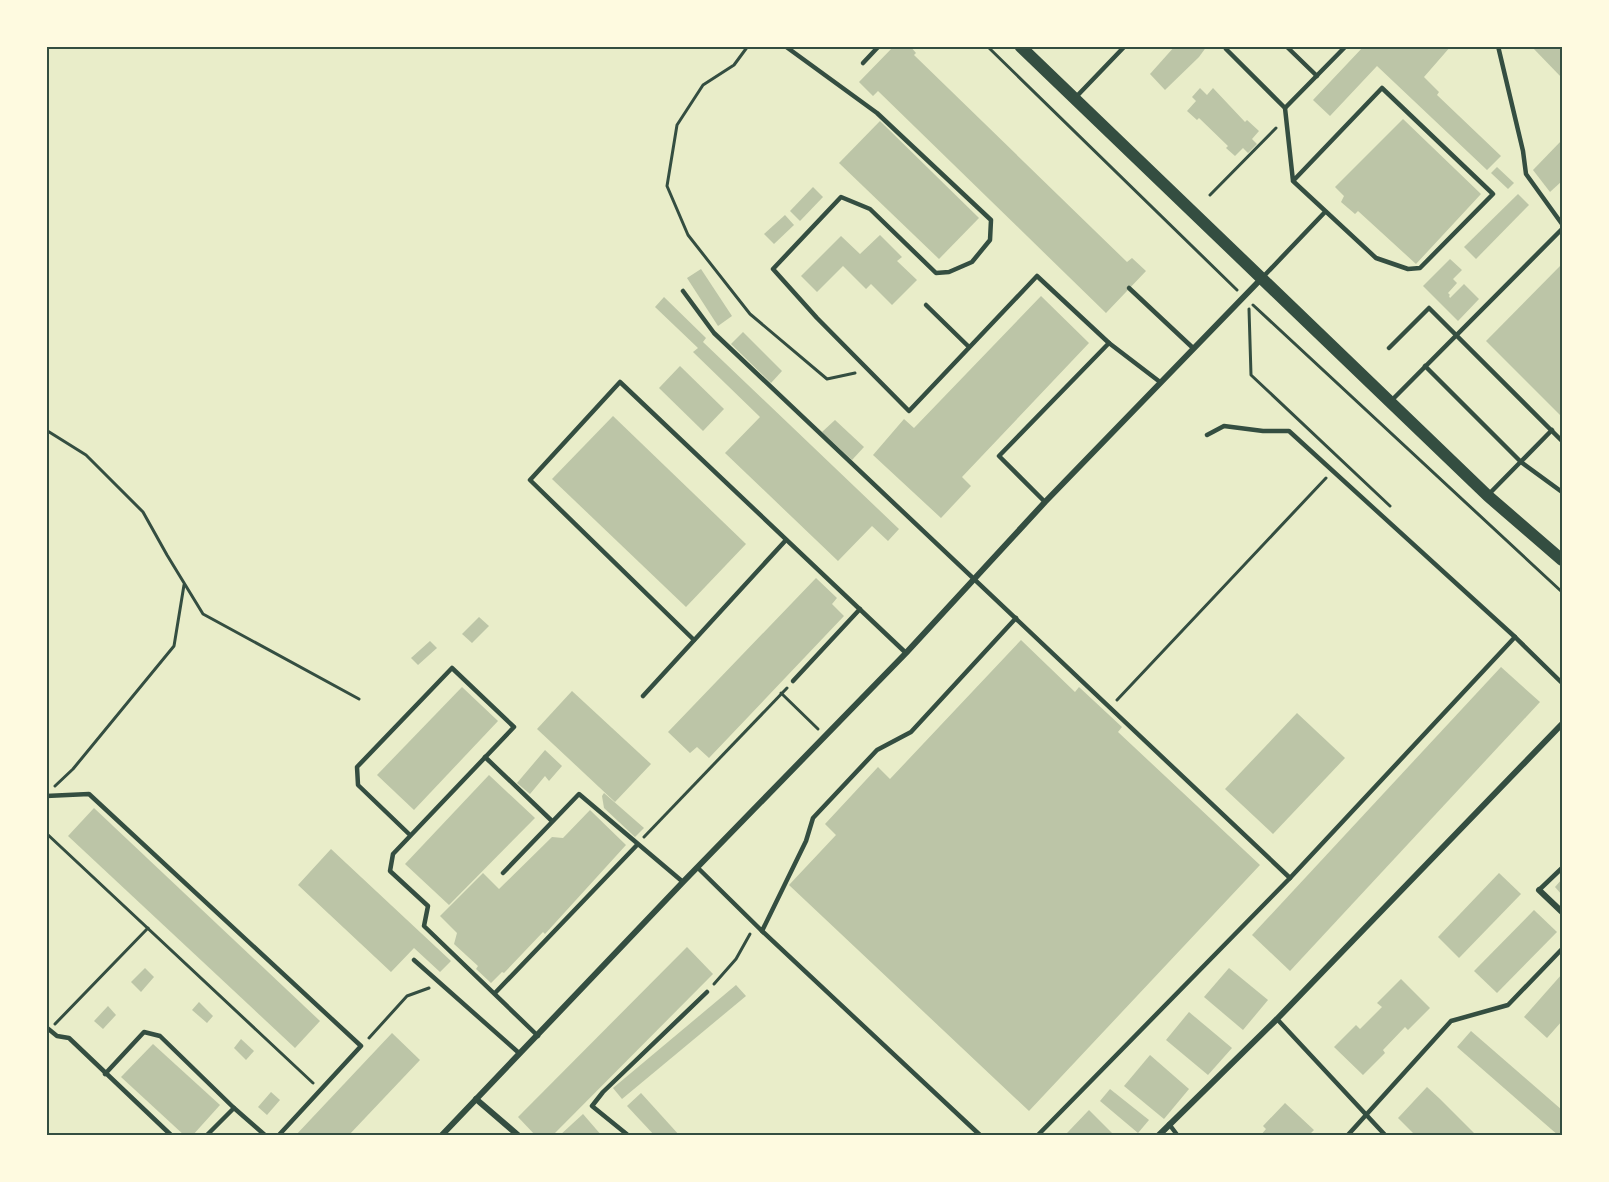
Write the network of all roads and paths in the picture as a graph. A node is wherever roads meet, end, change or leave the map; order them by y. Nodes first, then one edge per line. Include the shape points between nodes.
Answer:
1 (748, 46) edge
2 (785, 46) edge
3 (879, 46) edge
4 (987, 46) edge
5 (1020, 46) edge
6 (1125, 46) edge
7 (1346, 46) edge
8 (1498, 46) edge
9 (1286, 47) edge
10 (1226, 49) dead end
11 (863, 63) dead end
12 (1317, 76) junction
13 (1074, 99) junction
14 (1285, 108) junction
15 (1286, 118) junction
16 (1293, 181) junction
17 (1210, 195) dead end
18 (1325, 212) junction
19 (1563, 226) edge
20 (1261, 279) junction
21 (1129, 288) dead end
22 (683, 291) dead end
23 (1244, 296) junction
24 (926, 305) dead end
25 (1456, 335) junction
26 (1109, 343) junction
27 (969, 347) junction
28 (1193, 348) junction
29 (1389, 348) dead end
30 (1425, 366) junction
31 (869, 370) junction
32 (1160, 382) junction
33 (1390, 402) junction
34 (46, 430) edge
35 (1552, 430) junction
36 (1207, 435) dead end
37 (1563, 441) edge
38 (1342, 461) junction
39 (1521, 462) junction
40 (1333, 471) junction
41 (1563, 492) edge
42 (1488, 496) junction
43 (1045, 502) junction
44 (1393, 509) dead end
45 (786, 540) junction
46 (1563, 560) edge
47 (975, 579) junction
48 (184, 584) junction
49 (1563, 592) edge
50 (860, 609) junction
51 (1016, 618) junction
52 (1515, 637) junction
53 (694, 640) junction
54 (906, 653) junction
55 (793, 681) joint
56 (1563, 683) edge
57 (781, 693) junction
58 (643, 696) dead end
59 (359, 699) dead end
60 (1110, 707) junction
61 (1563, 724) edge
62 (826, 736) junction
63 (485, 758) junction
64 (55, 786) dead end
65 (46, 796) edge
66 (552, 822) junction
67 (46, 833) edge
68 (411, 836) junction
69 (637, 845) junction
70 (698, 868) junction
71 (1563, 868) edge
72 (503, 873) dead end
73 (1290, 878) junction
74 (683, 882) junction
75 (1539, 890) joint
76 (1563, 912) edge
77 (755, 924) junction
78 (148, 928) junction
79 (762, 931) junction
80 (1563, 949) edge
81 (414, 960) dead end
82 (442, 984) junction
83 (707, 992) joint
84 (495, 993) junction
85 (1277, 1019) junction
86 (48, 1030) edge
87 (538, 1036) junction
88 (362, 1046) junction
89 (519, 1053) junction
90 (105, 1074) junction
91 (321, 1090) junction
92 (476, 1099) junction
93 (234, 1108) junction
94 (1366, 1116) junction
95 (1169, 1125) junction
96 (623, 1130) junction
97 (171, 1136) edge
98 (206, 1136) edge
99 (266, 1136) edge
100 (278, 1136) edge
101 (441, 1136) edge
102 (519, 1136) edge
103 (618, 1136) edge
104 (629, 1136) edge
105 (981, 1136) edge
106 (1037, 1136) edge
107 (1158, 1136) edge
108 (1178, 1136) edge
109 (1347, 1136) edge
110 (1386, 1136) edge

1 - 31 path via 734,65 703,85 677,125 667,186 688,235 750,314 827,379
2 - 31 lane via 877,113 991,220 990,240 972,262 950,272 936,273 870,209 841,197 773,269
3 - 11 lane
4 - 23 path
5 - 13 main road
6 - 13 lane
7 - 12 lane
8 - 19 lane via 1526,174
9 - 12 lane
10 - 14 lane
12 - 14 lane
13 - 20 main road
14 - 15 lane
15 - 16 lane
15 - 17 path
16 - 18 lane
16 - 18 lane via 1382,88 1492,194 1420,268 1408,269 1376,258
18 - 20 lane
19 - 25 lane
20 - 23 street
20 - 33 main road
21 - 28 lane
22 - 47 lane via 714,333
23 - 28 street
24 - 27 lane
25 - 29 lane via 1429,308
25 - 30 lane
25 - 35 lane
26 - 27 lane via 1037,276
26 - 32 lane
26 - 43 lane via 999,456
27 - 31 lane via 909,411
28 - 32 street
30 - 33 lane
30 - 39 lane
32 - 43 street
33 - 42 main road
34 - 48 path via 86,456 143,512
35 - 37 lane
35 - 39 lane
36 - 40 lane via 1224,426 1289,431
38 - 40 path
38 - 44 path
38 - 49 path via 1251,375 1249,301
39 - 41 lane
39 - 42 lane
40 - 52 lane
40 - 60 path
42 - 46 main road
43 - 47 street
45 - 50 lane
45 - 53 lane
45 - 53 lane via 620,382 538,471 530,480
47 - 51 lane
47 - 54 street
48 - 59 path via 203,614
48 - 64 path via 174,646 73,770
50 - 54 lane
50 - 55 lane
51 - 60 lane
51 - 79 lane via 911,732 877,750 813,818 806,841
52 - 56 lane
52 - 73 lane
53 - 58 lane
54 - 62 street
55 - 57 path
57 - 62 path
57 - 69 path
60 - 73 lane
61 - 85 street
62 - 70 street
63 - 66 lane
63 - 68 lane
63 - 68 lane via 514,727 452,668 357,767 358,785
65 - 88 lane via 89,794
66 - 69 lane via 579,794
66 - 72 lane
67 - 78 path
68 - 84 lane via 393,854 390,871 428,906 424,926
69 - 74 lane
69 - 84 lane
70 - 74 street
70 - 77 lane
71 - 75 lane
73 - 106 lane
74 - 87 street
75 - 76 street
77 - 79 lane
77 - 83 path via 736,959
78 - 86 path
78 - 91 path
79 - 105 lane
80 - 94 lane via 1508,1005 1451,1021
81 - 82 lane
82 - 88 path via 408,996
82 - 89 lane
83 - 96 lane via 592,1106
84 - 87 lane
85 - 94 lane
85 - 95 street
86 - 90 lane via 69,1038
87 - 89 street
88 - 91 lane
89 - 92 street
90 - 93 lane via 144,1032 160,1036
90 - 97 lane
91 - 100 lane
92 - 101 street
92 - 102 street
93 - 98 lane
93 - 99 lane
94 - 109 lane
94 - 110 lane
95 - 107 street
95 - 108 lane
96 - 103 lane
96 - 104 lane

